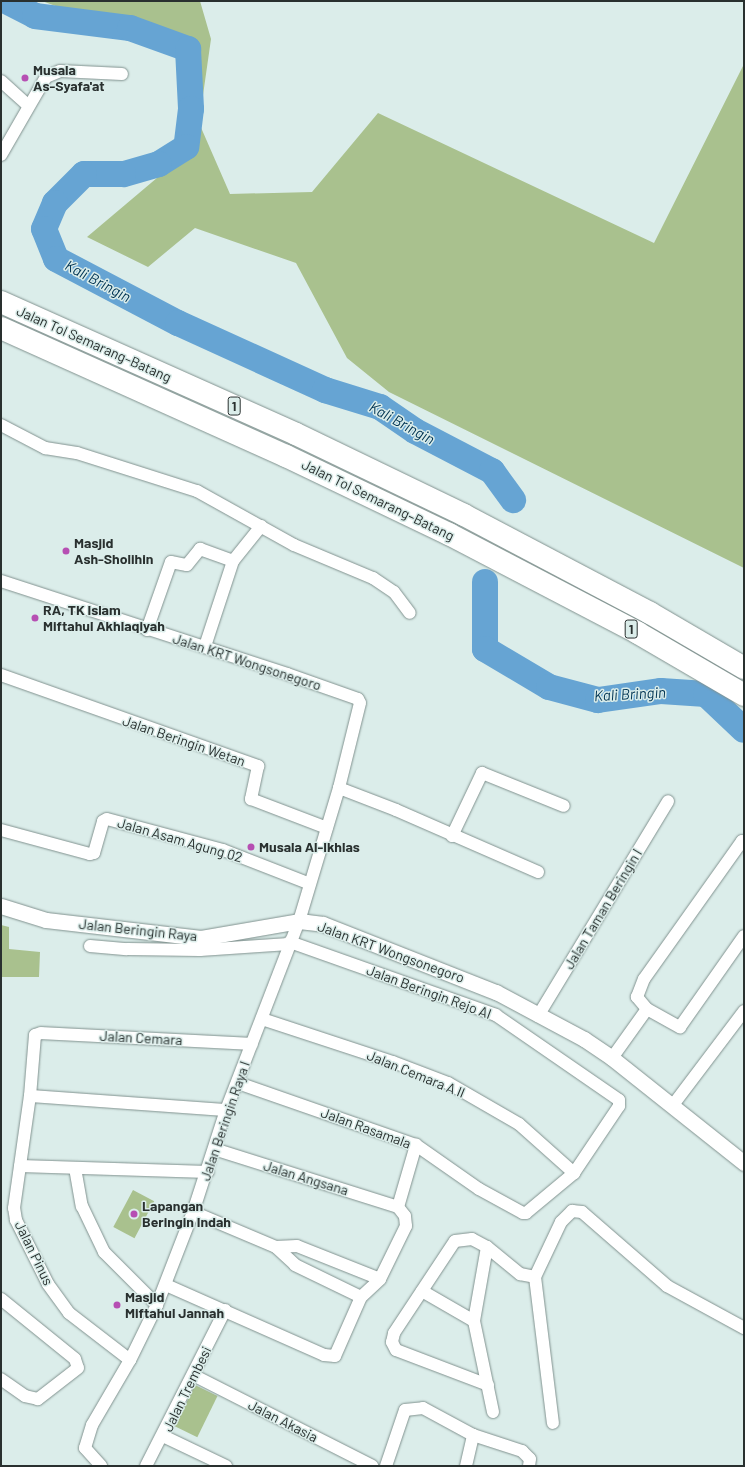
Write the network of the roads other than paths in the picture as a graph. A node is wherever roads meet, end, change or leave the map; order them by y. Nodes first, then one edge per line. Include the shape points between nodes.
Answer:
1 (122, 74) dead end
2 (1, 81) edge
3 (28, 105) junction
4 (1, 155) edge
5 (1, 302) edge
6 (1, 328) edge
7 (1, 425) edge
8 (261, 526) junction
9 (233, 561) junction
10 (1, 582) edge
11 (410, 613) dead end
12 (147, 630) junction
13 (205, 646) junction
14 (744, 668) edge
15 (1, 676) edge
16 (744, 696) edge
17 (339, 788) junction
18 (668, 801) dead end
19 (564, 806) dead end
20 (327, 828) junction
21 (1, 830) edge
22 (452, 836) junction
23 (743, 840) edge
24 (538, 872) dead end
25 (310, 884) junction
26 (1, 906) edge
27 (299, 921) junction
28 (744, 936) edge
29 (290, 943) junction
30 (90, 946) dead end
31 (647, 1009) junction
32 (744, 1012) edge
33 (538, 1016) junction
34 (262, 1020) junction
35 (33, 1038) joint
36 (252, 1044) junction
37 (612, 1058) junction
38 (238, 1083) junction
39 (30, 1096) junction
40 (673, 1105) junction
41 (226, 1110) junction
42 (416, 1145) junction
43 (214, 1149) junction
44 (744, 1163) edge
45 (20, 1166) junction
46 (75, 1168) junction
47 (208, 1172) junction
48 (574, 1173) junction
49 (398, 1207) junction
50 (193, 1212) junction
51 (276, 1247) junction
52 (487, 1247) junction
53 (535, 1278) junction
54 (380, 1279) junction
55 (166, 1285) junction
56 (422, 1292) junction
57 (361, 1297) junction
58 (1, 1299) edge
59 (157, 1305) junction
60 (225, 1310) junction
61 (474, 1321) junction
62 (744, 1328) edge
63 (130, 1360) junction
64 (194, 1376) junction
65 (1, 1379) edge
66 (488, 1385) junction
67 (493, 1412) dead end
68 (553, 1423) dead end
69 (473, 1435) junction
70 (163, 1436) junction
71 (530, 1462) edge
72 (101, 1466) edge
73 (146, 1466) edge
74 (226, 1466) edge
75 (372, 1466) edge
76 (386, 1466) edge
77 (466, 1466) edge

1 - 3 street via 60,70 46,77
2 - 3 street
3 - 4 street
5 - 14 highway, Jalan Tol Semarang–Batang / 1 via 296,434 526,545
6 - 16 highway, Jalan Tol Semarang–Batang / 1 via 286,456 516,567 638,633
7 - 8 street via 45,448 77,453 197,491
8 - 9 street
8 - 11 street via 294,545 373,578 394,592
9 - 12 street via 200,549 187,565 171,562
9 - 13 street
10 - 12 street, Jalan KRT Wongsonegoro
12 - 13 street, Jalan KRT Wongsonegoro
13 - 17 street, Jalan KRT Wongsonegoro via 358,699 360,705
15 - 20 street, Jalan Beringin Wetan via 258,766 251,799
17 - 20 street, Jalan KRT Wongsonegoro
17 - 22 street via 396,810
18 - 33 street, Jalan Taman Beringin I
19 - 22 street via 482,773
20 - 25 street, Jalan KRT Wongsonegoro
21 - 25 street, Jalan Asam Agung 02 via 90,854 94,853 103,821 107,819 223,850
22 - 24 street
23 - 31 street via 644,979 637,997
25 - 27 street, Jalan KRT Wongsonegoro
26 - 27 street, Jalan Beringin Raya via 46,920 201,938
27 - 29 street, Jalan Beringin Raya I
27 - 33 street, Jalan KRT Wongsonegoro via 323,924 459,977 496,992
28 - 31 street via 680,1027
29 - 30 street via 200,950 127,950
29 - 34 street, Jalan Beringin Raya I
29 - 48 street, Jalan Beringin Rejo AI via 496,1015 619,1100 619,1106
31 - 37 street
32 - 40 street
33 - 37 street, Jalan KRT Wongsonegoro via 584,1039
34 - 36 street, Jalan Beringin Raya I
34 - 48 street, Jalan Cemara A II via 393,1062 448,1083 519,1124
35 - 36 street, Jalan Cemara via 41,1033
35 - 39 street, Jalan Pinus
36 - 38 street, Jalan Beringin Raya I
37 - 40 street, Jalan KRT Wongsonegoro
38 - 41 street, Jalan Beringin Raya I
38 - 42 street, Jalan Rasamala
39 - 41 street
39 - 45 street, Jalan Pinus
40 - 44 street, Jalan KRT Wongsonegoro
41 - 43 street, Jalan Beringin Raya I
42 - 48 street, Jalan Rasamala via 479,1189 519,1212 526,1213
42 - 49 street
43 - 47 street, Jalan Beringin Raya I
43 - 49 street, Jalan Angsana
45 - 46 street
45 - 63 street, Jalan Pinus via 14,1208 16,1220 48,1284 69,1313
46 - 47 street
46 - 59 street via 82,1206 104,1252
47 - 50 street, Jalan Beringin Raya I
49 - 54 street via 405,1216 406,1226
50 - 51 street
50 - 55 street, Jalan Beringin Raya I
51 - 54 street via 297,1246
51 - 57 street via 295,1265
52 - 53 street via 513,1270 526,1277
52 - 56 street via 472,1238 455,1241
52 - 61 street
53 - 62 street via 565,1215 572,1211 582,1212 667,1286
53 - 68 street
54 - 57 street
55 - 59 street, Jalan Beringin Raya I
55 - 60 street
56 - 61 street
56 - 66 street via 394,1333 392,1342 396,1350
57 - 60 street via 340,1351 335,1356 324,1355
58 - 65 street via 75,1359 78,1368 38,1399 25,1396
59 - 63 street, Jalan Beringin Raya I
60 - 64 street, Jalan Trembesi
61 - 66 street
63 - 72 street, Jalan Beringin Raya I via 102,1406 85,1448
64 - 70 street, Jalan Trembesi
64 - 75 street, Jalan Akasia
66 - 67 street
69 - 71 street via 522,1451
69 - 76 street via 423,1408 405,1410
69 - 77 street
70 - 73 street, Jalan Trembesi
70 - 74 street

